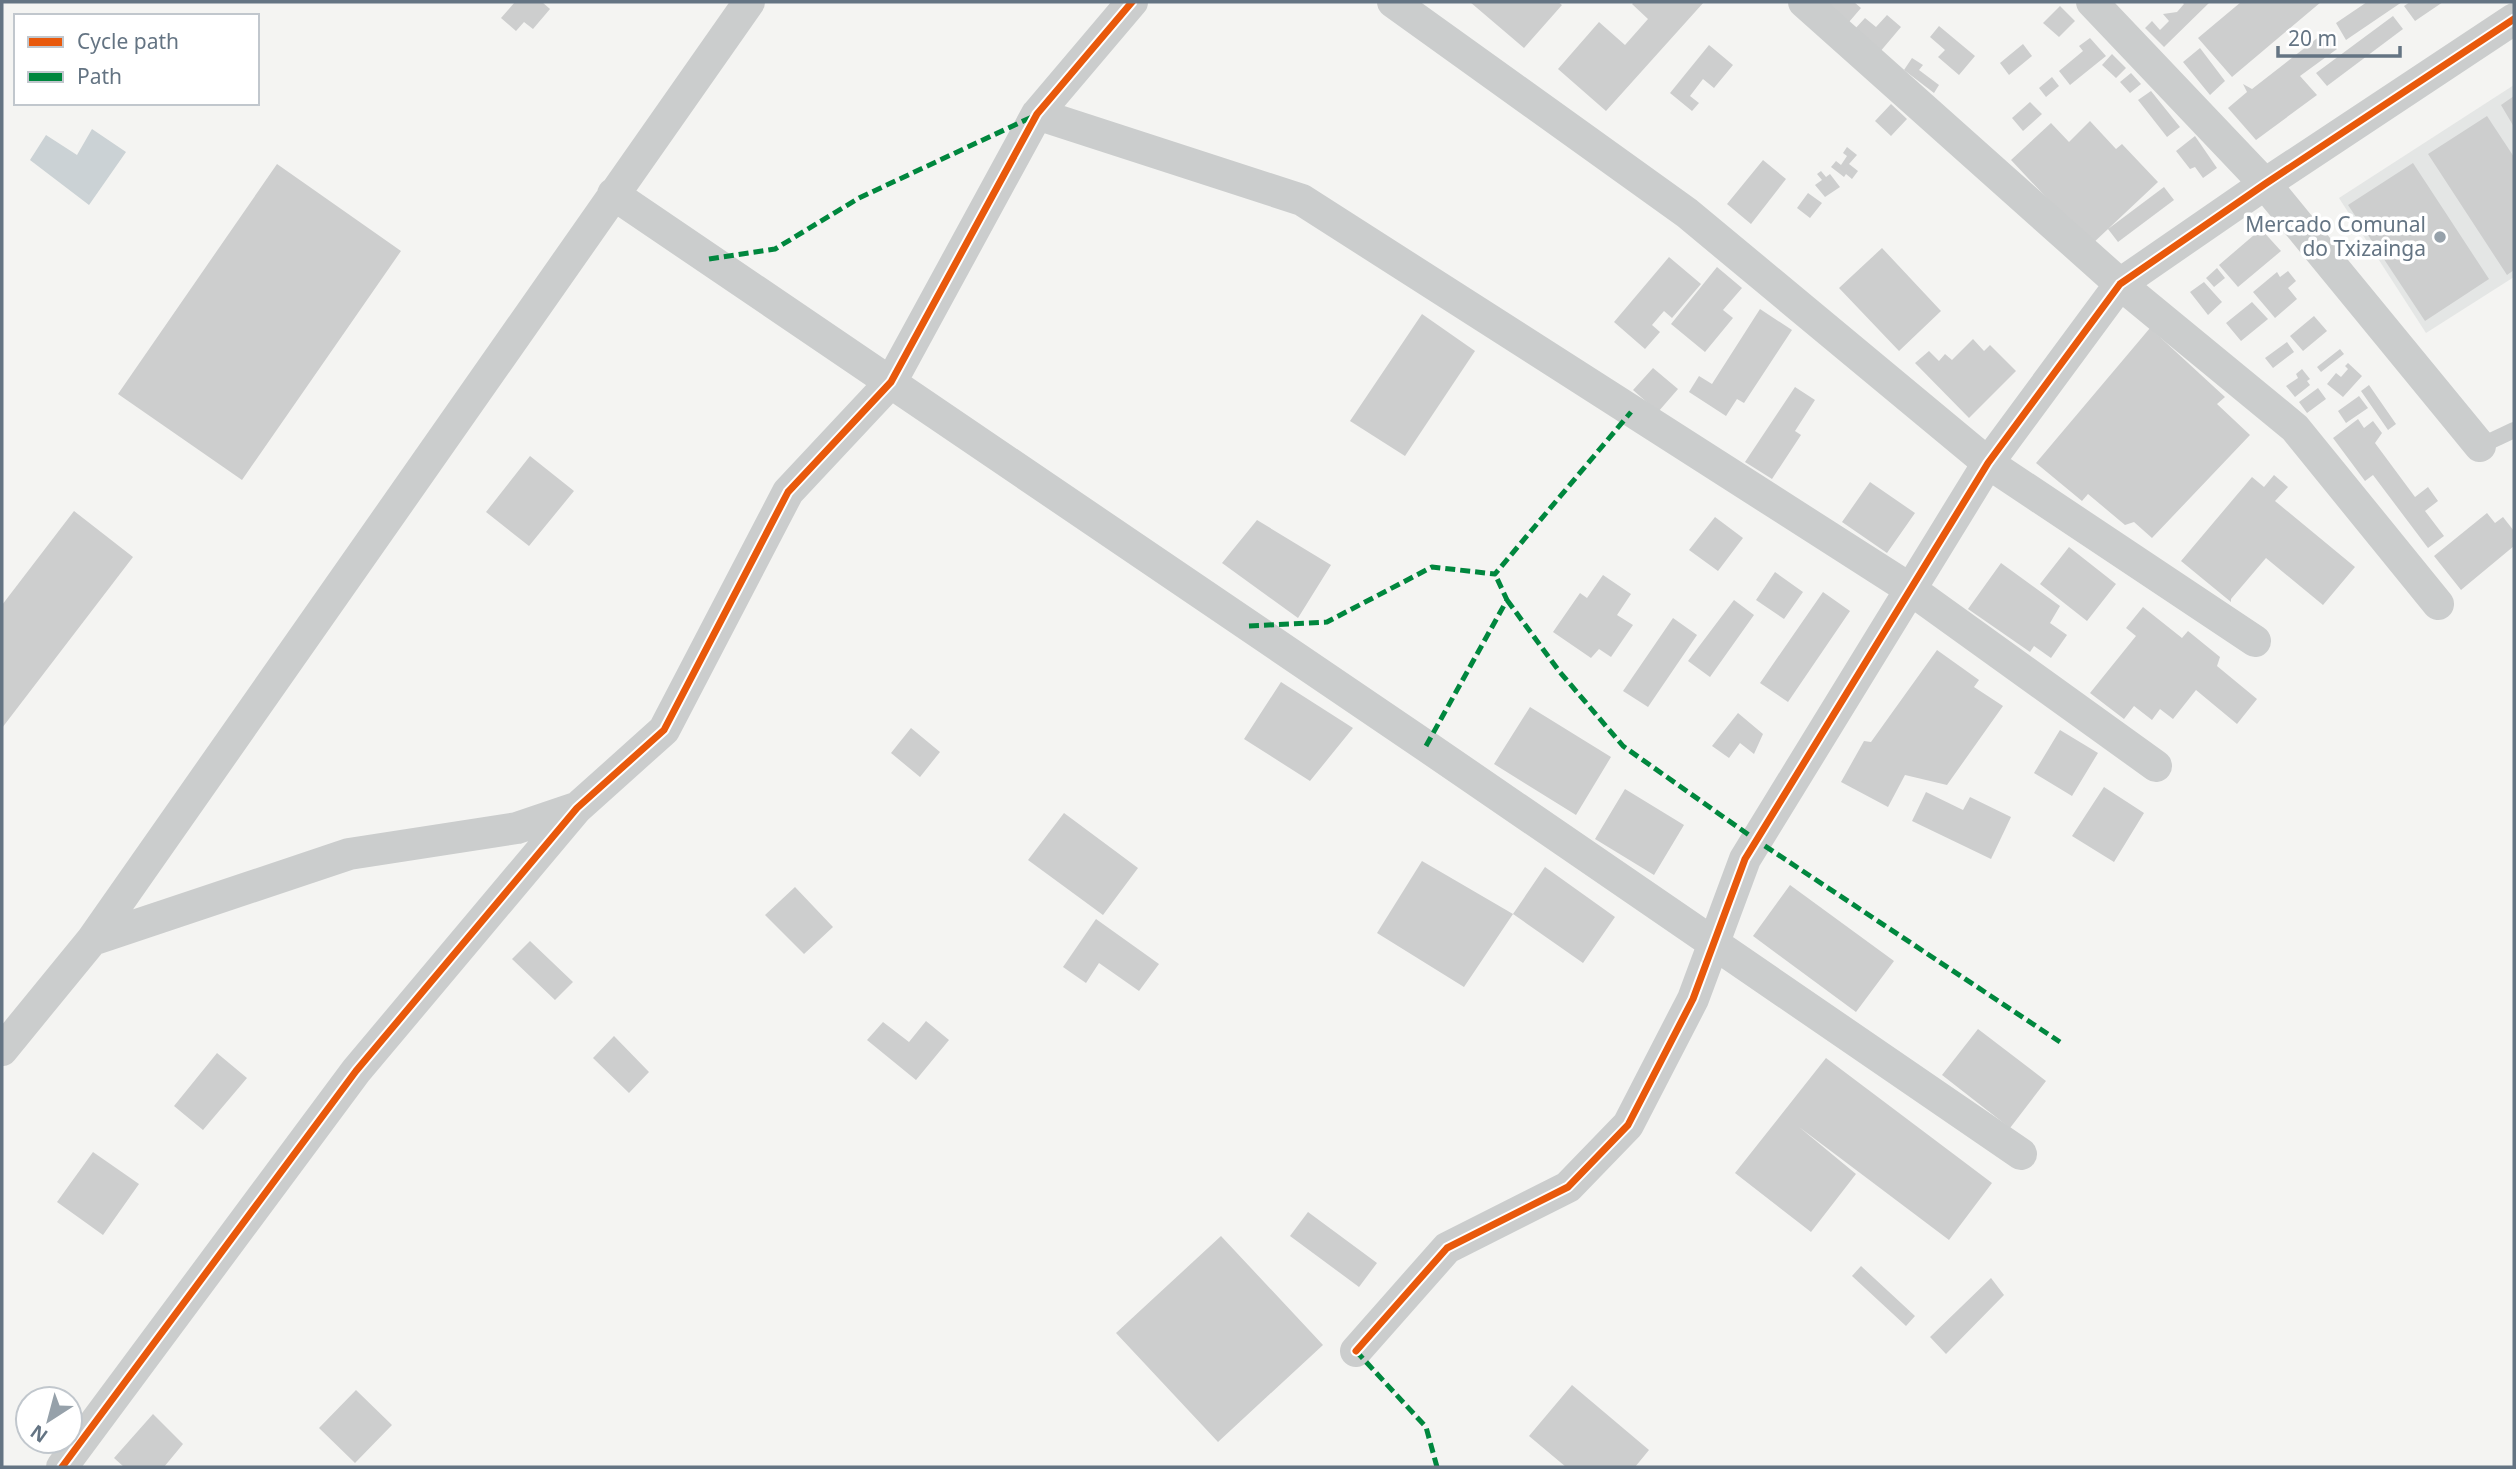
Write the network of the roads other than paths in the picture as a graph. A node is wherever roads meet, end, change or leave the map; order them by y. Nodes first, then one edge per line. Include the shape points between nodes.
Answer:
1 (749, 2) edge
2 (1132, 2) edge
3 (1393, 2) edge
4 (1804, 2) edge
5 (2092, 2) edge
6 (2514, 19) edge
7 (1037, 114) junction
8 (2264, 184) junction
9 (613, 194) junction
10 (2120, 284) junction
11 (891, 382) junction
12 (2514, 430) edge
13 (2480, 446) joint
14 (1988, 463) junction
15 (1910, 589) junction
16 (2438, 604) dead end
17 (2255, 641) dead end
18 (2156, 766) dead end
19 (577, 808) junction
20 (92, 940) junction
21 (1713, 941) junction
22 (2, 1050) edge
23 (2021, 1154) dead end
24 (1356, 1351) dead end
25 (62, 1467) edge

1 - 9 street
2 - 7 street
3 - 14 street via 1687,213
4 - 10 street
5 - 8 street
6 - 8 street
7 - 11 street
7 - 15 street via 1302,200
8 - 10 street
8 - 13 street
9 - 11 street
9 - 20 street
10 - 14 street
10 - 16 street via 2294,428
11 - 19 street via 788,492 664,730
11 - 21 street
12 - 13 lane
14 - 15 street
14 - 17 street
15 - 18 street
15 - 21 street via 1745,859
19 - 20 street via 517,828 349,854
19 - 25 street via 356,1071
20 - 22 street
21 - 23 street
21 - 24 street via 1693,999 1628,1125 1568,1187 1447,1248

